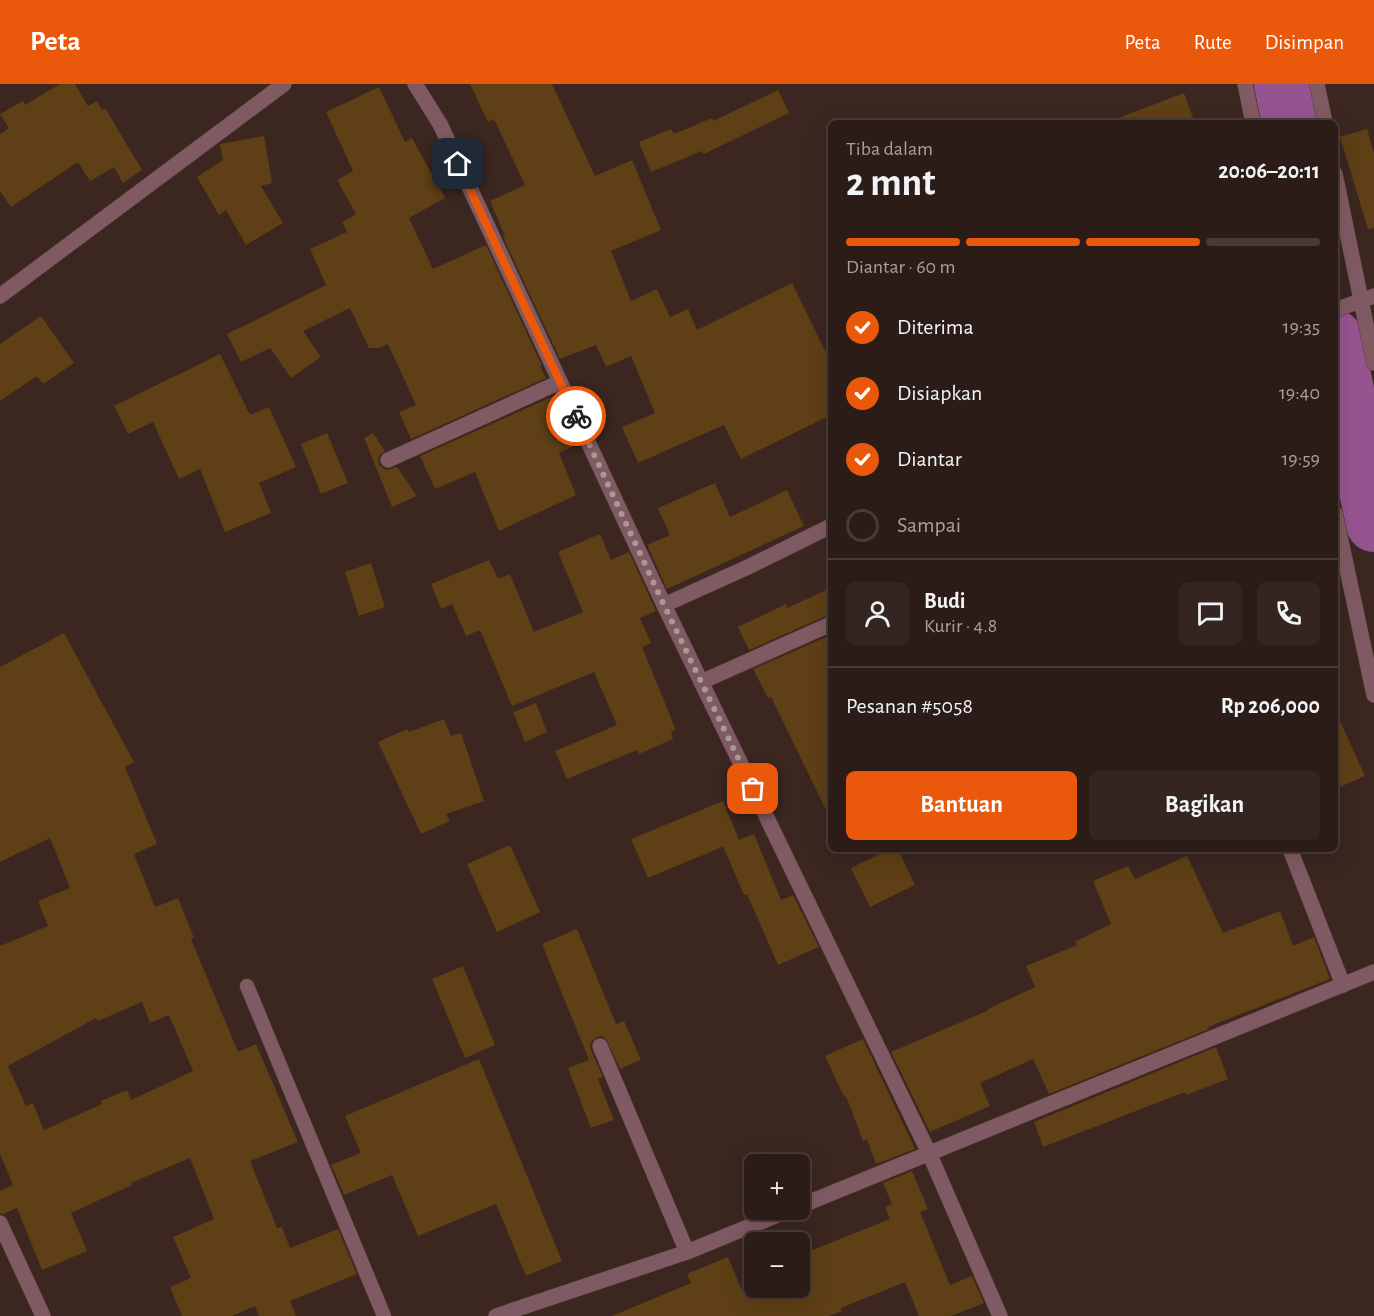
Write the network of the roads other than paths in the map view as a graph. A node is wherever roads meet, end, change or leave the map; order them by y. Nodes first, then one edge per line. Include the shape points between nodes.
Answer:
1 (284, 84) edge
2 (415, 84) edge
3 (1245, 84) edge
4 (1317, 84) edge
5 (1252, 120) edge
6 (1324, 120) edge
7 (1338, 194) edge
8 (0, 296) edge
9 (1354, 303) edge
10 (1374, 363) edge
11 (560, 382) junction
12 (388, 460) dead end
13 (828, 527) edge
14 (1338, 527) edge
15 (664, 605) junction
16 (828, 625) edge
17 (701, 682) junction
18 (1374, 696) edge
19 (1291, 852) edge
20 (1374, 972) edge
21 (1343, 985) junction
22 (247, 986) dead end
23 (600, 1046) dead end
24 (929, 1153) junction
25 (810, 1202) edge
26 (765, 1220) edge
27 (0, 1223) edge
28 (687, 1252) junction
29 (43, 1316) edge
30 (384, 1316) edge
31 (496, 1316) edge
32 (1000, 1316) edge

1 - 8 street
2 - 11 street via 440,124
3 - 5 street
4 - 6 street
7 - 9 street
9 - 10 street
11 - 12 street
11 - 15 street
13 - 15 street
14 - 18 street
15 - 17 street
16 - 17 street
17 - 24 street
19 - 21 street
20 - 21 street
21 - 24 street
22 - 30 lane
23 - 28 street
24 - 25 street
24 - 32 street
26 - 28 street
27 - 29 street
28 - 31 street

